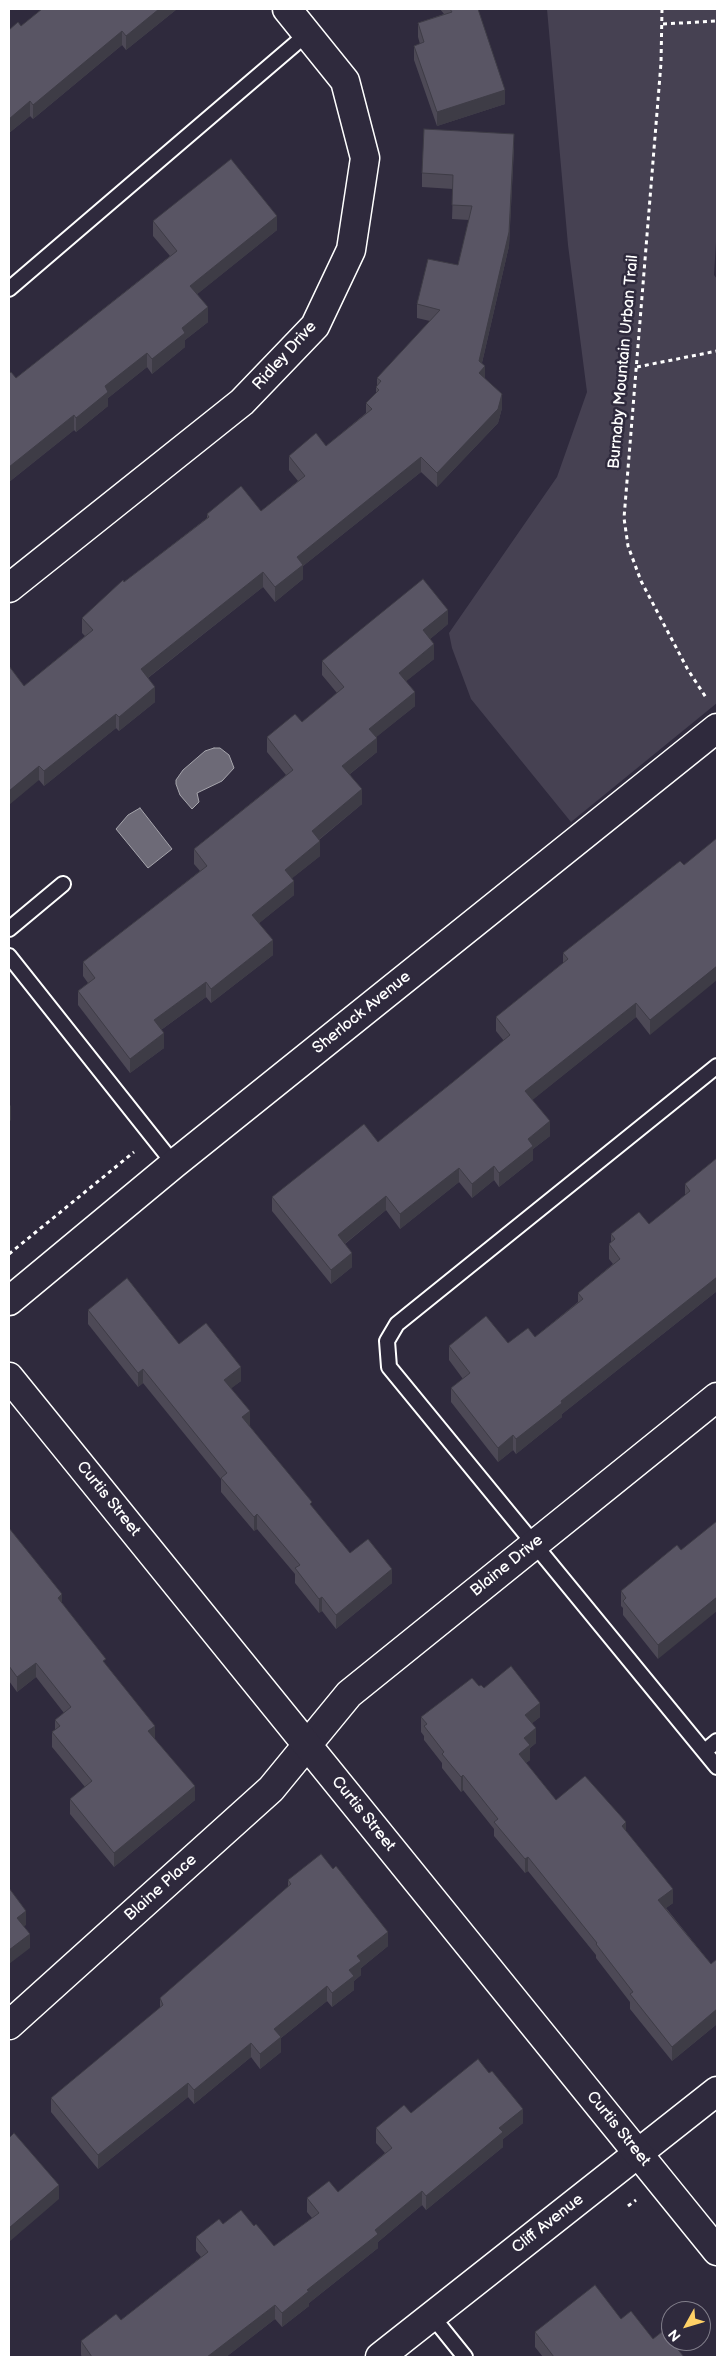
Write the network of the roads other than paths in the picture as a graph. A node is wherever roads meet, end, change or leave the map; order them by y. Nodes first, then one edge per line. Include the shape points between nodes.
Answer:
1 (287, 9) edge
2 (308, 33) junction
3 (9, 289) edge
4 (9, 588) edge
5 (717, 728) edge
6 (63, 884) dead end
7 (9, 929) edge
8 (9, 956) edge
9 (717, 1066) edge
10 (174, 1164) junction
11 (9, 1301) edge
12 (9, 1377) edge
13 (717, 1397) edge
14 (534, 1544) junction
15 (717, 1741) edge
16 (307, 1745) junction
17 (704, 1751) junction
18 (717, 1767) edge
19 (9, 2026) edge
20 (717, 2091) edge
21 (638, 2154) junction
22 (717, 2251) edge
23 (432, 2316) junction
24 (380, 2357) edge
25 (465, 2357) edge

1 - 2 street, Ridley Drive
2 - 3 lane
2 - 4 street, Ridley Drive via 345,81 365,158 351,250 315,326 242,402
5 - 10 street, Sherlock Avenue
6 - 7 lane
8 - 10 lane
9 - 14 lane via 397,1324 387,1341 389,1367
10 - 11 street, Sherlock Avenue
12 - 16 street, Curtis Street
13 - 14 street, Blaine Drive
14 - 16 street, Blaine Drive via 349,1694
14 - 17 lane
15 - 17 lane
16 - 19 street, Blaine Place via 271,1789
16 - 21 street, Curtis Street
17 - 18 lane
20 - 21 street, Cliff Avenue
21 - 22 street, Curtis Street
21 - 23 street, Cliff Avenue
23 - 24 street, Cliff Avenue
23 - 25 lane

